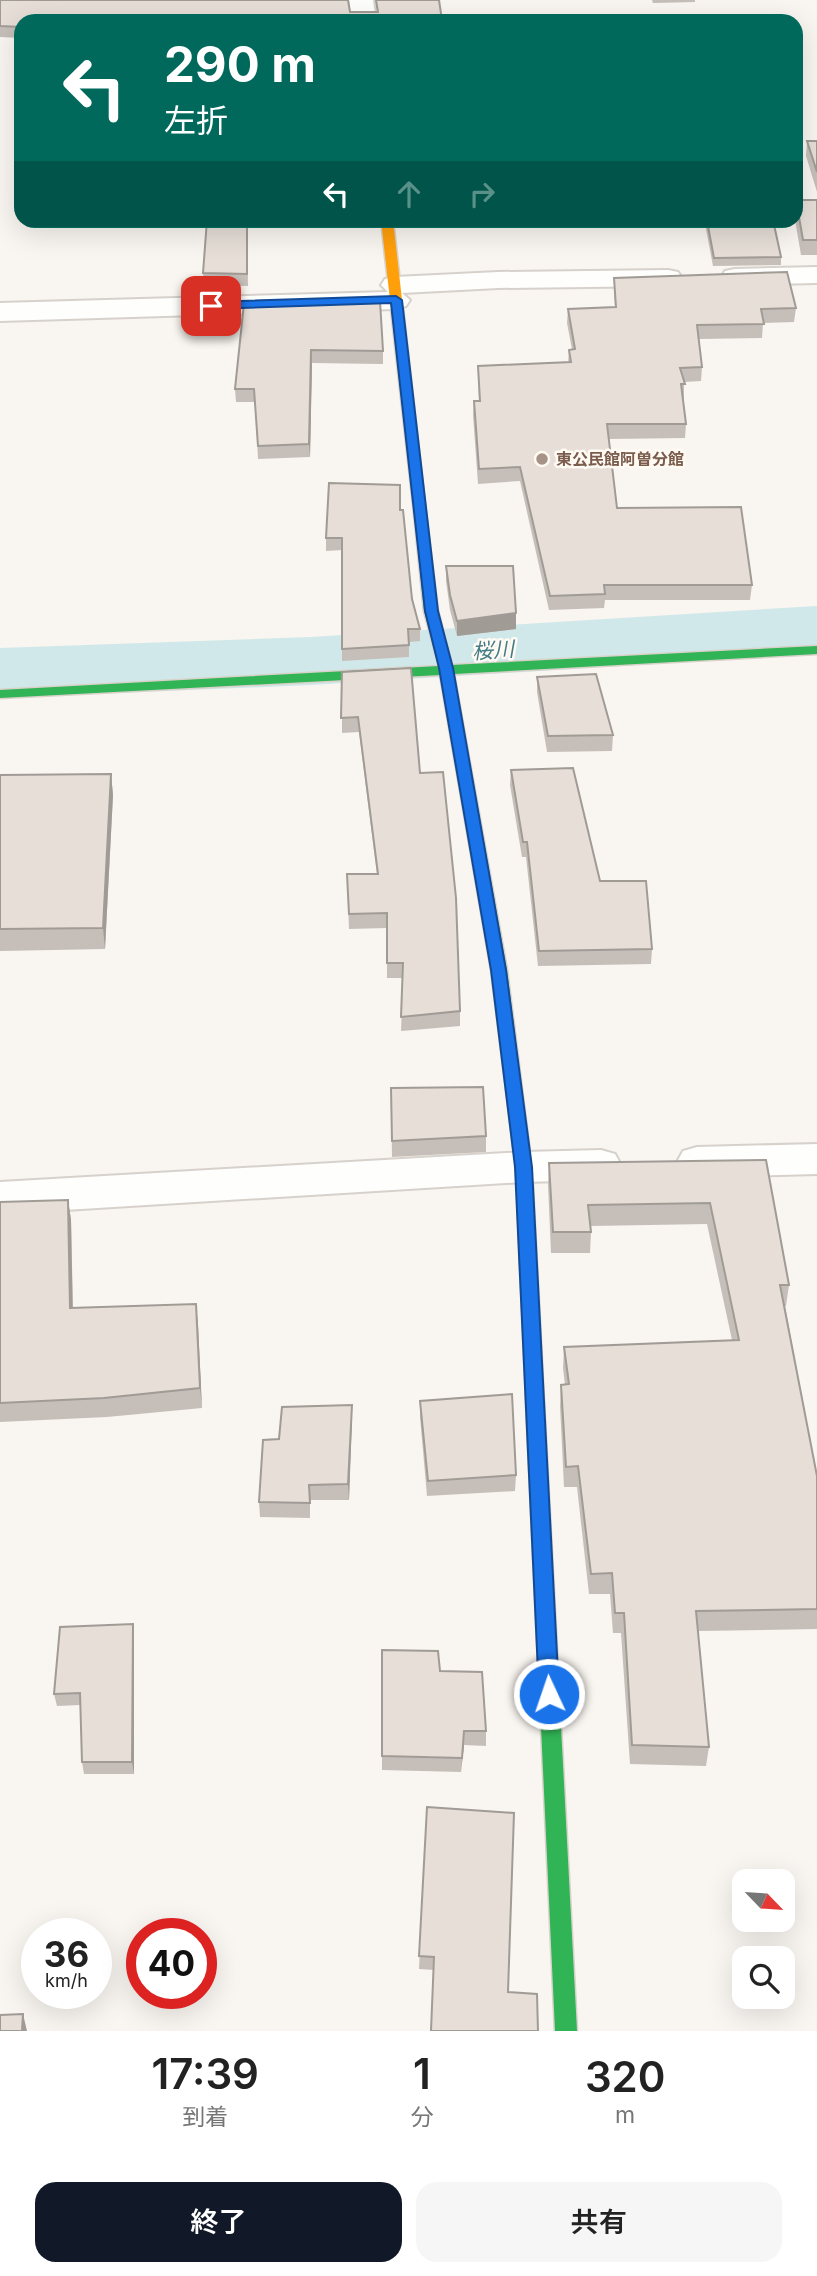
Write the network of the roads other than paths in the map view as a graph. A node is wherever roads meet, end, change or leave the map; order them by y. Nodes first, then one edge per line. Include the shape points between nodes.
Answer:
1 (388, 228) edge
2 (817, 275) edge
3 (396, 293) junction
4 (0, 312) edge
5 (817, 650) edge
6 (444, 658) junction
7 (0, 694) edge
8 (817, 1158) edge
9 (524, 1167) junction
10 (0, 1198) edge
11 (566, 2031) edge

1 - 3 street
2 - 3 street via 498,280
3 - 4 street
3 - 6 street via 432,611
5 - 6 street via 534,666
6 - 7 street
6 - 9 street via 499,970
8 - 9 street
9 - 10 street
9 - 11 street

